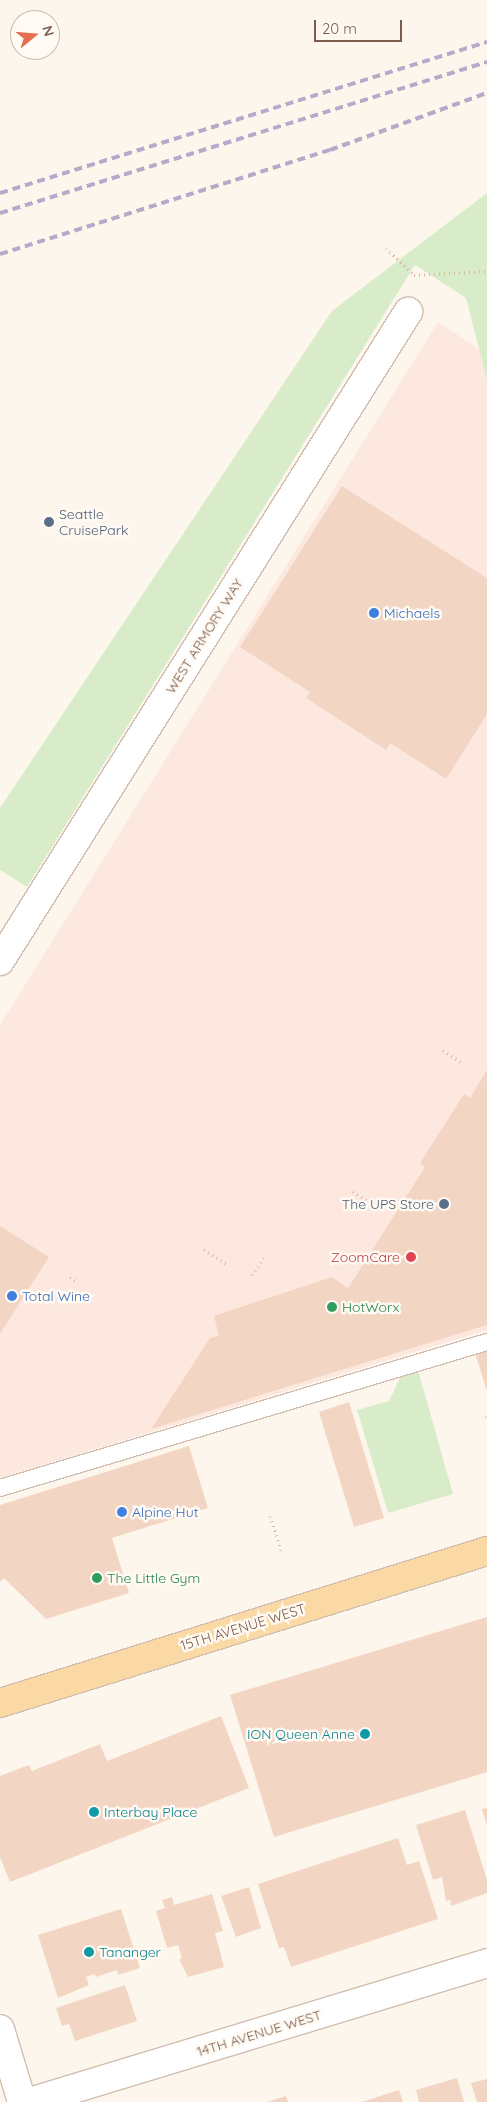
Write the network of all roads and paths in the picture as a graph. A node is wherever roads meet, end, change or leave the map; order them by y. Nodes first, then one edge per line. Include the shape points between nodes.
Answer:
1 (386, 248) dead end
2 (487, 271) edge
3 (414, 275) junction
4 (414, 280) dead end
5 (408, 312) dead end
6 (0, 961) edge
7 (443, 1050) dead end
8 (464, 1064) dead end
9 (353, 1191) dead end
10 (374, 1205) dead end
11 (204, 1249) dead end
12 (266, 1254) dead end
13 (226, 1264) dead end
14 (252, 1276) dead end
15 (70, 1277) dead end
16 (75, 1280) dead end
17 (487, 1342) edge
18 (0, 1488) edge
19 (270, 1516) dead end
20 (281, 1550) dead end
21 (487, 1551) edge
22 (0, 1703) edge
23 (487, 1963) edge
24 (0, 2028) edge
25 (22, 2102) edge
26 (30, 2102) edge

1 - 3 path
2 - 3 path
3 - 4 path
5 - 6 street, WEST ARMORY WAY
7 - 8 path
9 - 10 path
11 - 13 path
12 - 14 path
15 - 16 path
17 - 18 lane
19 - 20 path
21 - 22 main road, 15TH AVENUE WEST
23 - 26 street, 14TH AVENUE WEST
24 - 25 street

